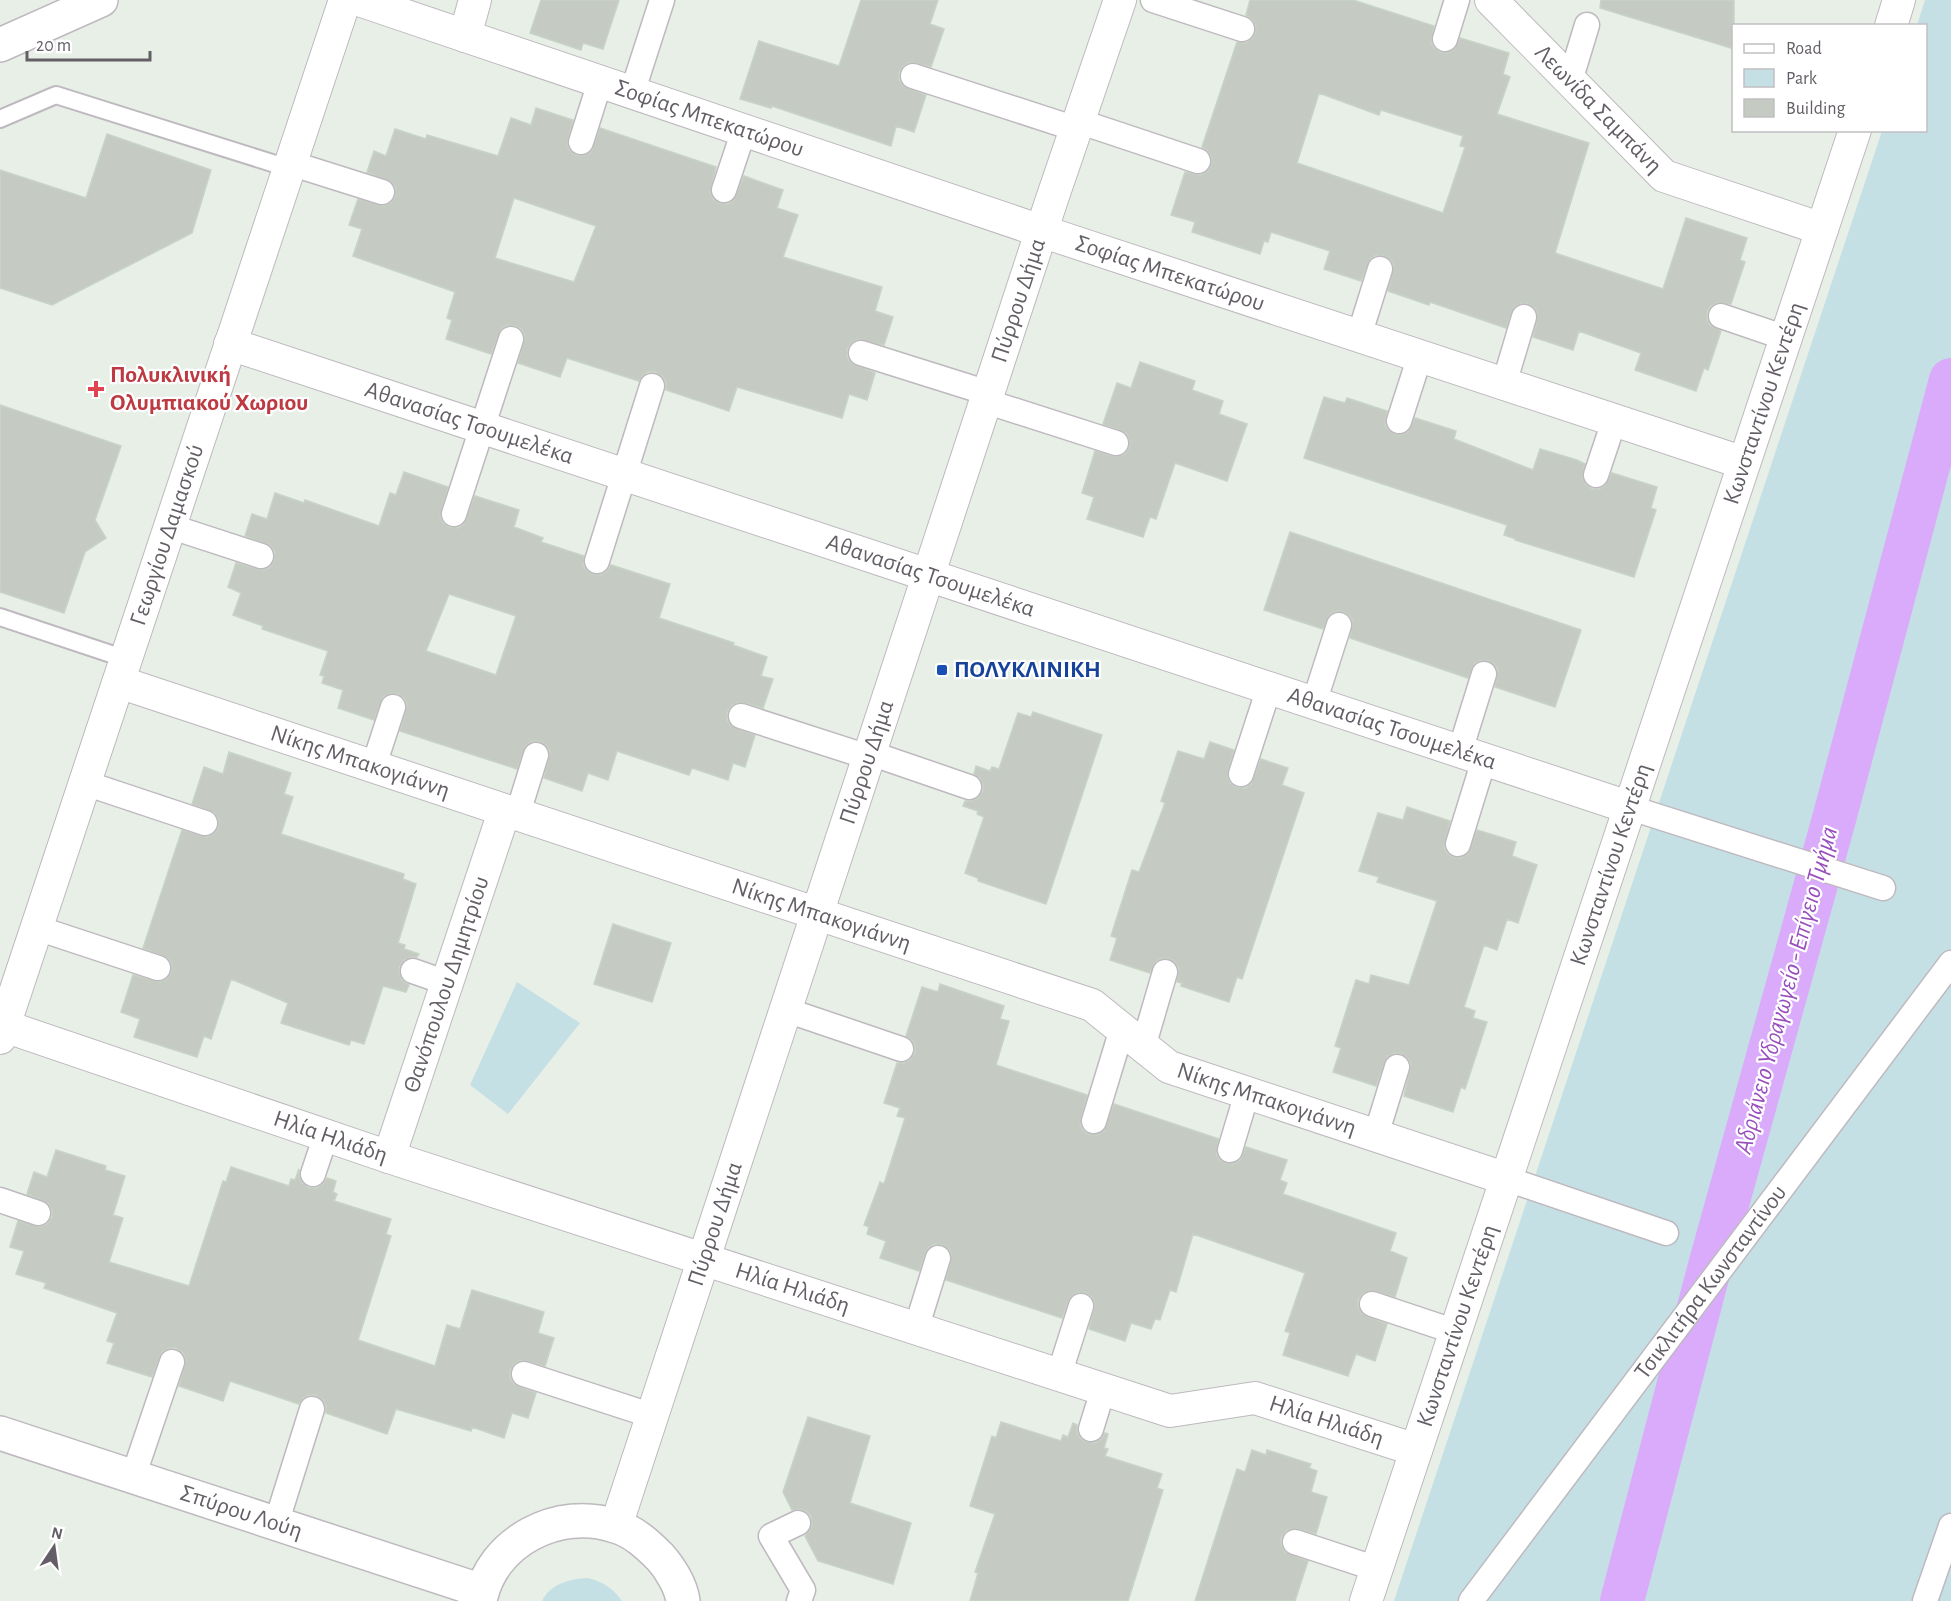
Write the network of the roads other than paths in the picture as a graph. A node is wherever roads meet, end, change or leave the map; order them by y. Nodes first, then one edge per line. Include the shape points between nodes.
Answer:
1 (101, 0) edge
2 (345, 0) edge
3 (359, 0) edge
4 (476, 0) edge
5 (662, 0) edge
6 (1120, 0) edge
7 (1153, 0) edge
8 (1457, 0) edge
9 (1491, 0) edge
10 (1899, 0) edge
11 (1892, 24) edge
12 (1587, 25) dead end
13 (1242, 29) dead end
14 (465, 36) junction
15 (1445, 39) dead end
16 (0, 45) edge
17 (914, 76) dead end
18 (1570, 81) junction
19 (600, 82) junction
20 (632, 93) junction
21 (0, 119) edge
22 (1077, 125) junction
23 (744, 130) junction
24 (1854, 132) edge
25 (581, 142) dead end
26 (1198, 161) dead end
27 (289, 166) junction
28 (724, 190) dead end
29 (382, 192) dead end
30 (1822, 229) junction
31 (1041, 231) junction
32 (1380, 269) dead end
33 (1721, 316) dead end
34 (1524, 317) dead end
35 (1359, 336) junction
36 (1786, 338) junction
37 (511, 339) dead end
38 (230, 344) junction
39 (861, 354) dead end
40 (1420, 356) junction
41 (1504, 384) junction
42 (652, 386) dead end
43 (987, 397) junction
44 (1399, 421) dead end
45 (1614, 421) junction
46 (482, 427) junction
47 (1116, 443) dead end
48 (1743, 463) junction
49 (623, 474) junction
50 (1596, 475) dead end
51 (454, 514) dead end
52 (169, 526) junction
53 (261, 556) dead end
54 (597, 561) dead end
55 (928, 575) junction
56 (0, 617) edge
57 (1339, 625) dead end
58 (122, 671) junction
59 (1484, 674) dead end
60 (1269, 688) junction
61 (1314, 703) junction
62 (393, 707) dead end
63 (741, 716) dead end
64 (536, 755) dead end
65 (869, 755) junction
66 (1472, 756) junction
67 (373, 768) junction
68 (1241, 774) dead end
69 (85, 783) junction
70 (969, 787) dead end
71 (1631, 808) junction
72 (511, 814) junction
73 (205, 822) dead end
74 (1458, 844) dead end
75 (1883, 888) dead end
76 (817, 914) junction
77 (36, 928) junction
78 (1951, 963) edge
79 (158, 968) dead end
80 (413, 971) dead end
81 (1165, 972) dead end
82 (447, 983) junction
83 (786, 1010) junction
84 (2, 1032) edge
85 (1132, 1038) junction
86 (901, 1049) dead end
87 (1397, 1067) dead end
88 (1247, 1093) junction
89 (1094, 1121) dead end
90 (326, 1135) junction
91 (1376, 1136) junction
92 (1230, 1150) dead end
93 (389, 1157) junction
94 (313, 1174) dead end
95 (1508, 1179) junction
96 (0, 1200) edge
97 (38, 1213) dead end
98 (1666, 1233) dead end
99 (938, 1258) dead end
100 (704, 1260) junction
101 (1372, 1304) dead end
102 (1081, 1306) dead end
103 (916, 1329) junction
104 (1456, 1332) junction
105 (172, 1362) dead end
106 (524, 1374) dead end
107 (1059, 1375) junction
108 (1103, 1390) junction
109 (312, 1409) dead end
110 (653, 1416) junction
111 (1091, 1429) dead end
112 (0, 1433) edge
113 (1416, 1450) junction
114 (134, 1477) junction
115 (798, 1523) dead end
116 (276, 1524) junction
117 (616, 1526) junction
118 (1951, 1526) edge
119 (1295, 1542) dead end
120 (1377, 1569) junction
121 (481, 1596) edge
122 (683, 1601) edge
123 (799, 1601) edge
124 (1366, 1601) edge
125 (1472, 1601) edge
126 (1925, 1601) edge

1 - 16 street
2 - 27 street, Γεωργίου Δαμασκού
3 - 14 street, Σοφίας Μπεκατώρου
4 - 14 street
5 - 20 street
6 - 22 street, Πύρρου Δήμα
7 - 13 street
8 - 15 street
9 - 18 street, Λεωνίδα Σαμπάνη
10 - 11 street
12 - 18 street
14 - 19 street, Σοφίας Μπεκατώρου
17 - 22 street
18 - 30 street, Λεωνίδα Σαμπάνη via 1664,176
19 - 20 street, Σοφίας Μπεκατώρου
19 - 25 street
20 - 23 street, Σοφίας Μπεκατώρου
21 - 27 lane via 56,95
22 - 26 street
22 - 31 street, Πύρρου Δήμα
23 - 28 street
23 - 31 street, Σοφίας Μπεκατώρου
24 - 30 street, Κωνσταντίνου Κεντέρη
27 - 29 street
27 - 38 street, Γεωργίου Δαμασκού
30 - 36 street, Κωνσταντίνου Κεντέρη
31 - 35 street, Σοφίας Μπεκατώρου
31 - 43 street, Πύρρου Δήμα
32 - 35 street
33 - 36 street
34 - 41 street
35 - 40 street, Σοφίας Μπεκατώρου
36 - 48 street, Κωνσταντίνου Κεντέρη
37 - 46 street
38 - 46 street, Αθανασίας Τσουμελέκα
38 - 52 street, Γεωργίου Δαμασκού
39 - 43 street
40 - 41 street, Σοφίας Μπεκατώρου
40 - 44 street
41 - 45 street, Σοφίας Μπεκατώρου
42 - 49 street
43 - 47 street
43 - 55 street, Πύρρου Δήμα
45 - 48 street, Σοφίας Μπεκατώρου
45 - 50 street
46 - 49 street, Αθανασίας Τσουμελέκα
46 - 51 street
48 - 71 street, Κωνσταντίνου Κεντέρη
49 - 54 street
49 - 55 street, Αθανασίας Τσουμελέκα
52 - 53 street
52 - 58 street, Γεωργίου Δαμασκού
55 - 60 street, Αθανασίας Τσουμελέκα
55 - 65 street, Πύρρου Δήμα
56 - 58 lane
57 - 61 street
58 - 67 street, Νίκης Μπακογιάννη
58 - 69 street, Γεωργίου Δαμασκού
59 - 66 street
60 - 61 street, Αθανασίας Τσουμελέκα
60 - 68 street
61 - 66 street, Αθανασίας Τσουμελέκα
62 - 67 street
63 - 65 street
64 - 72 street
65 - 70 street
65 - 76 street, Πύρρου Δήμα
66 - 71 street, Αθανασίας Τσουμελέκα
66 - 74 street
67 - 72 street, Νίκης Μπακογιάννη
69 - 73 street
69 - 77 street, Γεωργίου Δαμασκού
71 - 75 street
71 - 95 street, Κωνσταντίνου Κεντέρη
72 - 76 street, Νίκης Μπακογιάννη
72 - 82 street, Θανόπουλου Δημητρίου
76 - 83 street, Πύρρου Δήμα
76 - 85 street, Νίκης Μπακογιάννη via 1092,1005
77 - 79 street
77 - 84 street, Γεωργίου Δαμασκού
78 - 125 street, Τσικλιτήρα Κωνσταντίνου
80 - 82 street
81 - 85 street
82 - 93 street, Θανόπουλου Δημητρίου
83 - 86 street
83 - 100 street, Πύρρου Δήμα
84 - 90 street, Ηλία Ηλιάδη
85 - 88 street, Νίκης Μπακογιάννη via 1169,1067
85 - 89 street
87 - 91 street
88 - 91 street, Νίκης Μπακογιάννη
88 - 92 street
90 - 93 street, Ηλία Ηλιάδη
90 - 94 street
91 - 95 street, Νίκης Μπακογιάννη
93 - 100 street, Ηλία Ηλιάδη
95 - 98 street
95 - 104 street, Κωνσταντίνου Κεντέρη
96 - 97 street
99 - 103 street
100 - 103 street, Ηλία Ηλιάδη
100 - 110 street, Πύρρου Δήμα
101 - 104 street
102 - 107 street
103 - 107 street, Ηλία Ηλιάδη
104 - 113 street, Κωνσταντίνου Κεντέρη
105 - 114 street
106 - 110 street
107 - 108 street, Ηλία Ηλιάδη
108 - 111 street
108 - 113 street, Ηλία Ηλιάδη via 1170,1412 1256,1398
109 - 116 street
110 - 117 street, Πύρρου Δήμα
112 - 114 street, Σπύρου Λούη
113 - 120 street, Κωνσταντίνου Κεντέρη
114 - 116 street, Σπύρου Λούη
115 - 123 street via 771,1536 803,1590
116 - 121 street, Σπύρου Λούη
117 - 121 street via 589,1520 561,1522 535,1530 512,1546 494,1567
117 - 122 street via 645,1542 668,1566
118 - 126 street
119 - 120 street
120 - 124 street, Κωνσταντίνου Κεντέρη

